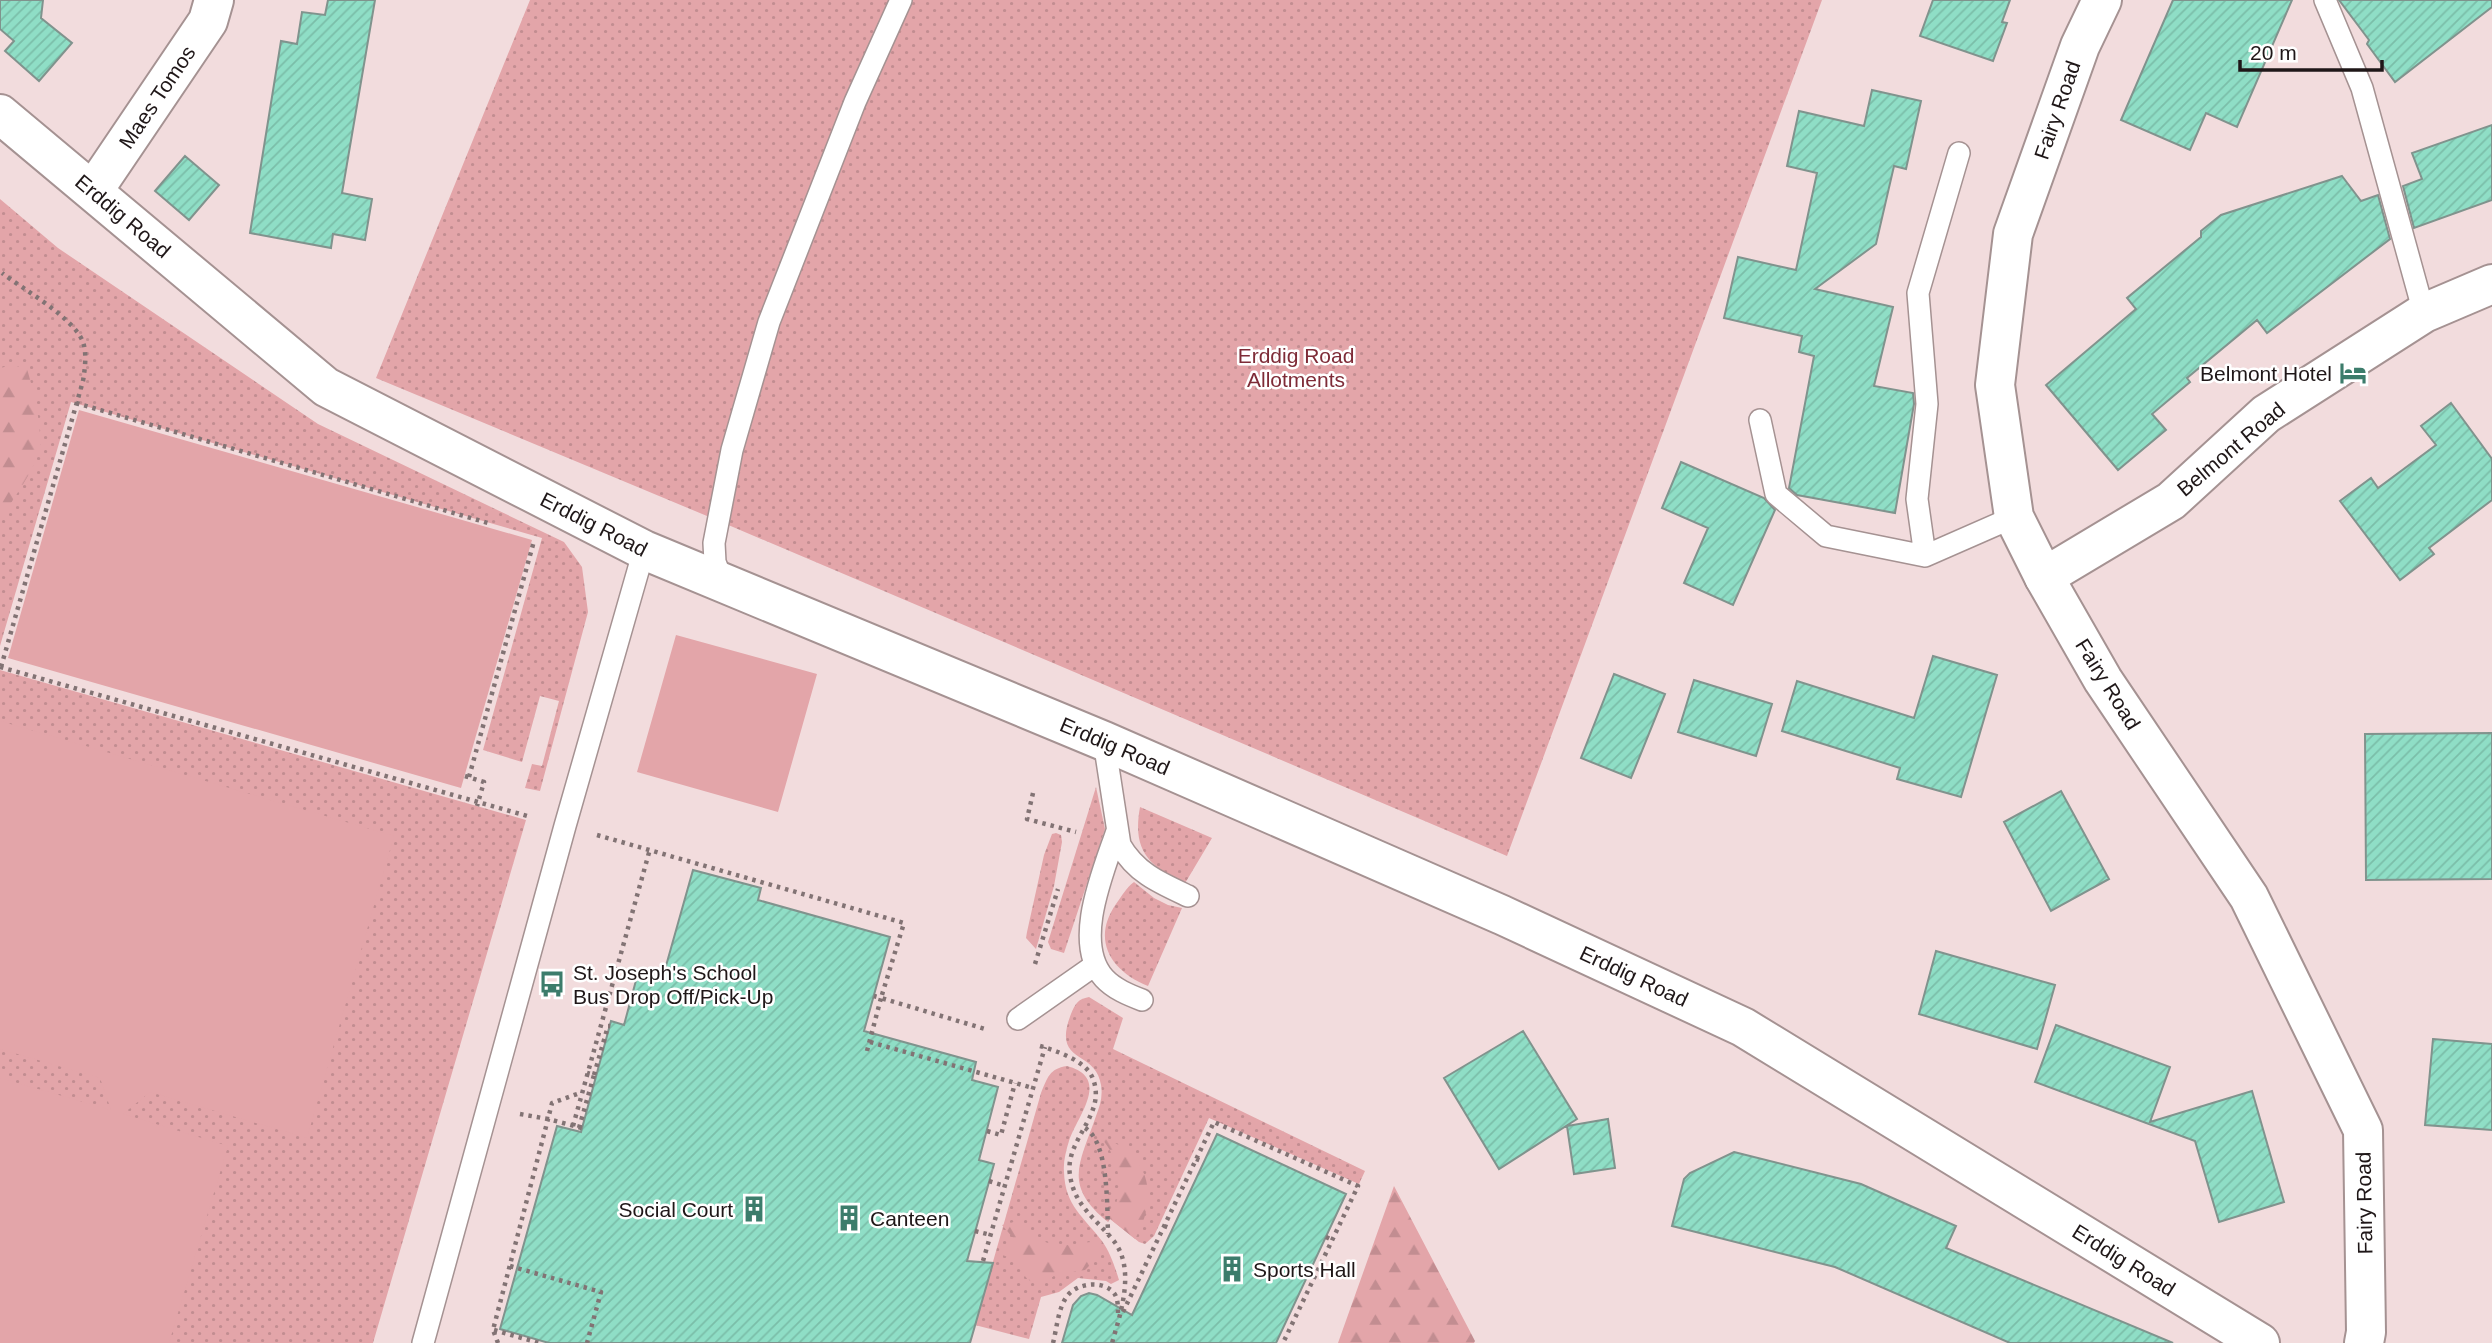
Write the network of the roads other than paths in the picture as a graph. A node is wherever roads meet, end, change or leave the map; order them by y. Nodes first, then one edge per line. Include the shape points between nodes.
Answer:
1 (214, 0) edge
2 (901, 0) edge
3 (2102, 0) edge
4 (2325, 0) edge
5 (0, 114) edge
6 (1959, 153) dead end
7 (93, 191) junction
8 (2492, 284) edge
9 (2424, 313) junction
10 (1760, 420) dead end
11 (2014, 517) junction
12 (644, 550) junction
13 (1925, 556) junction
14 (2044, 577) junction
15 (723, 583) junction
16 (1104, 741) junction
17 (1117, 831) junction
18 (1188, 896) dead end
19 (1095, 965) junction
20 (1142, 1000) dead end
21 (1018, 1019) dead end
22 (424, 1343) edge
23 (2260, 1343) edge
24 (2364, 1343) edge

1 - 7 street, Maes Tomos via 208,21
2 - 15 lane via 769,322 732,450 714,543
3 - 11 street, Fairy Road via 2080,46 2013,234 1995,385
4 - 9 lane via 2362,88
5 - 7 street, Erddig Road
6 - 13 lane via 1918,293 1927,404 1917,499
7 - 12 street, Erddig Road via 326,387
8 - 9 street, Belmont Road
9 - 14 street, Belmont Road via 2266,414 2171,500
10 - 13 lane via 1776,494 1826,536
11 - 13 lane
11 - 14 street, Fairy Road
12 - 15 street, Erddig Road
12 - 22 lane
14 - 24 street, Fairy Road via 2103,680 2249,897 2363,1130
15 - 16 street, Erddig Road
16 - 17 lane
16 - 23 street, Erddig Road via 1503,915 1744,1027
17 - 18 lane via 1120,845 1138,869
17 - 19 lane via 1093,908 1090,943
19 - 20 lane via 1105,979
19 - 21 lane

